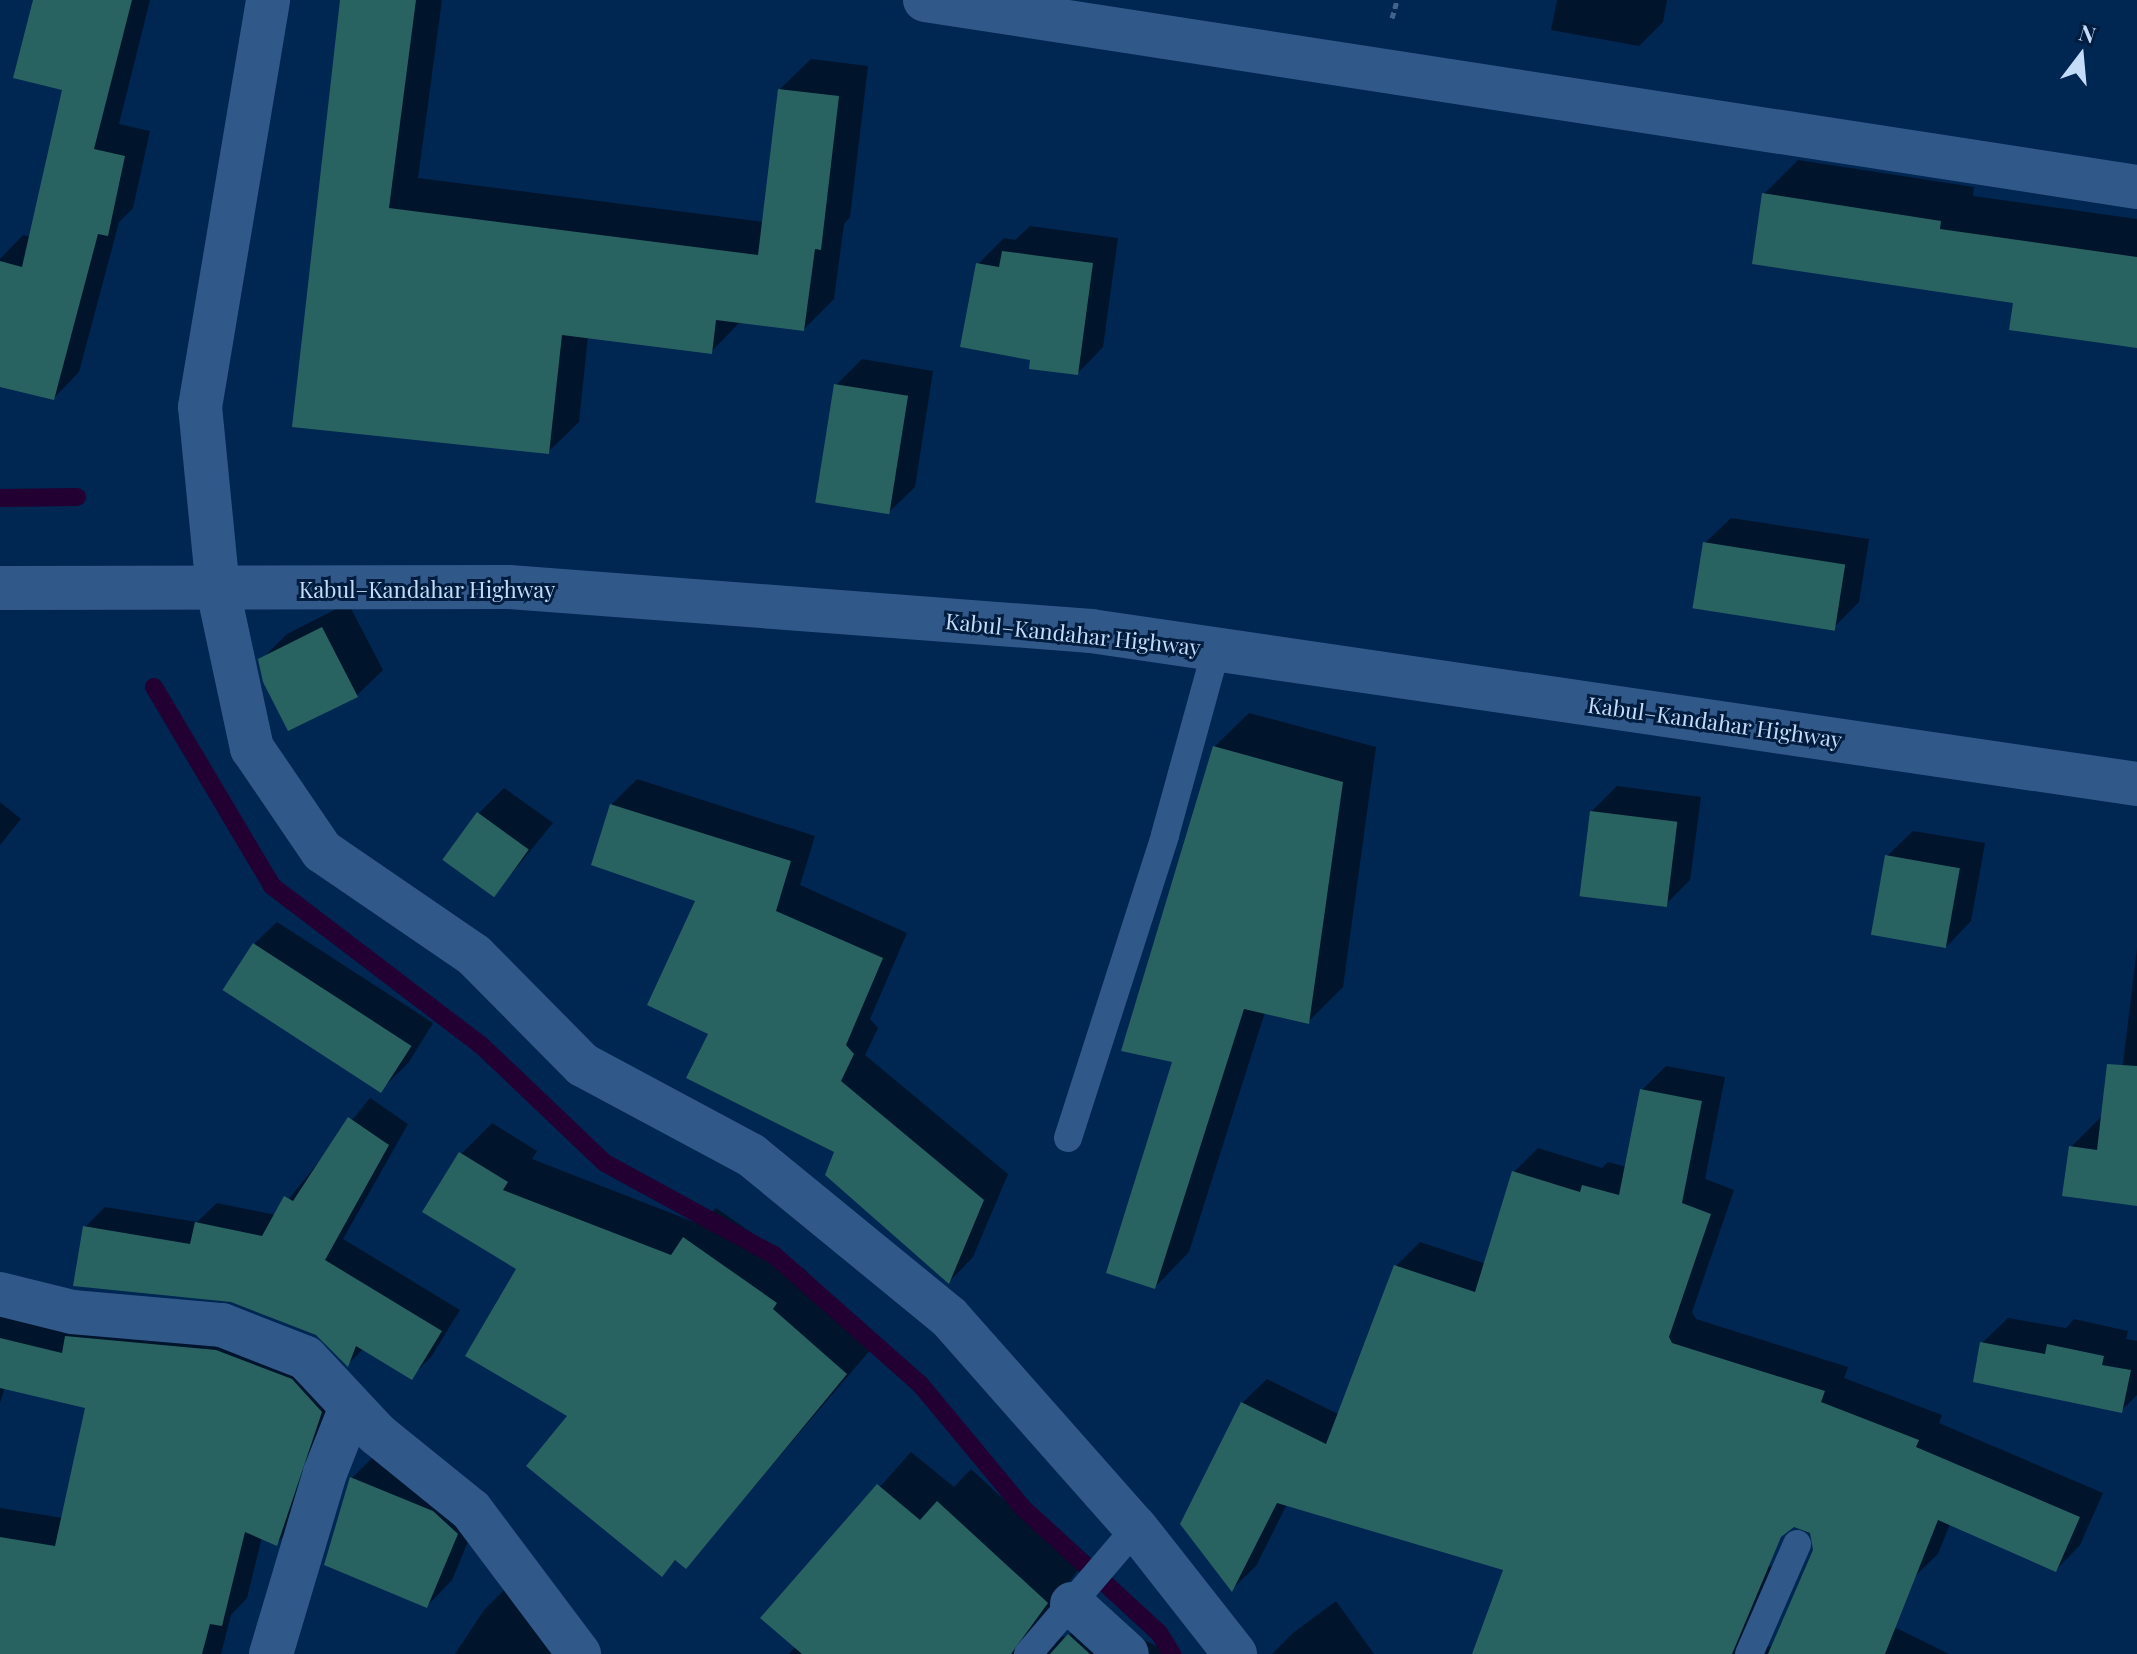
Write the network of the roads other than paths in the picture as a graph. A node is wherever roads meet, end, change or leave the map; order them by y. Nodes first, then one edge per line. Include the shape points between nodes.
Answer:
1 (268, 0) edge
2 (925, 0) edge
3 (2137, 187) edge
4 (0, 588) edge
5 (218, 590) junction
6 (1216, 650) junction
7 (2137, 784) edge
8 (1068, 1138) dead end
9 (0, 1294) edge
10 (351, 1407) junction
11 (1128, 1537) junction
12 (1797, 1544) dead end
13 (1072, 1604) junction
14 (271, 1654) edge
15 (579, 1654) edge
16 (1028, 1654) edge
17 (1127, 1654) edge
18 (1235, 1654) edge
19 (1749, 1654) edge

1 - 5 street via 200,407
2 - 3 street
4 - 5 street, Kabul–Kandahar Highway
5 - 6 street, Kabul–Kandahar Highway via 509,587 1091,631
5 - 11 street via 252,748 322,851 474,955 583,1065 751,1155 949,1317
6 - 7 street, Kabul–Kandahar Highway
6 - 8 lane via 1165,835
9 - 10 street via 72,1312 222,1325 306,1358
10 - 14 street via 325,1473
10 - 15 street via 471,1510
11 - 13 lane
11 - 18 street
12 - 19 lane
13 - 16 lane
13 - 17 street

